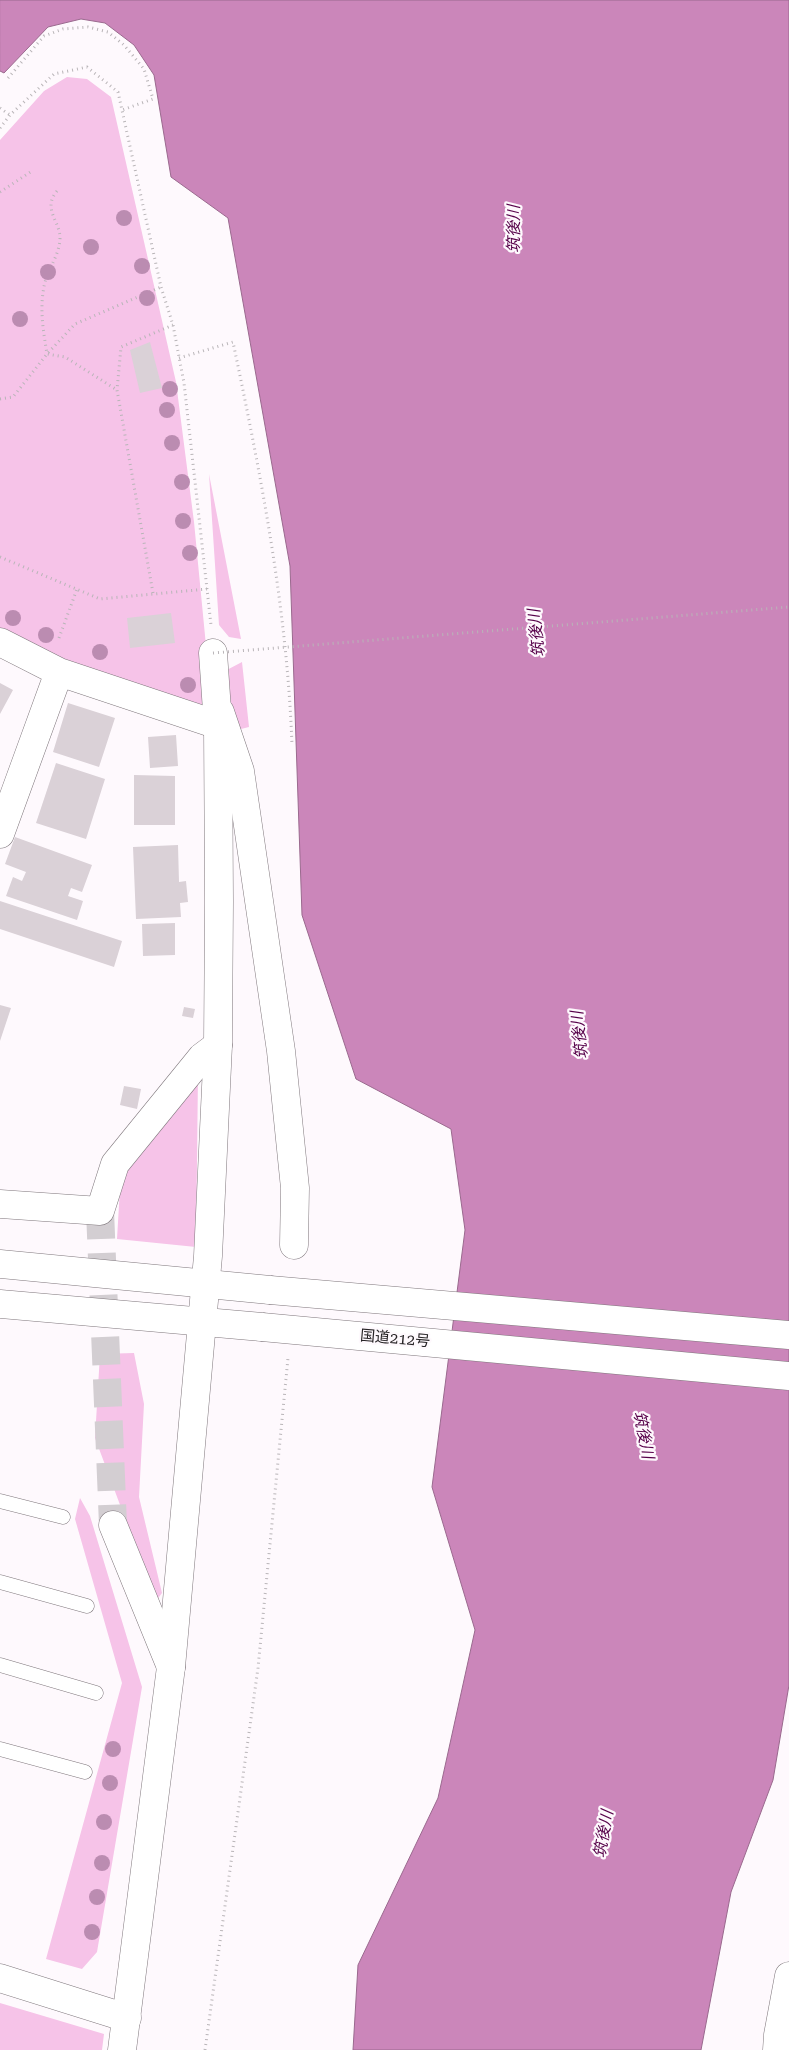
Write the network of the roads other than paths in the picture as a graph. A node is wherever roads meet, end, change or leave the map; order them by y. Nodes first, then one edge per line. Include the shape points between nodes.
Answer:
1 (0, 642) edge
2 (212, 644) road end
3 (54, 669) junction
4 (217, 712) junction
5 (0, 834) edge
6 (218, 1045) junction
7 (0, 1204) edge
8 (294, 1245) dead end
9 (0, 1264) edge
10 (205, 1284) junction
11 (0, 1304) edge
12 (201, 1322) junction
13 (789, 1335) edge
14 (789, 1376) edge
15 (0, 1501) edge
16 (63, 1516) dead end
17 (114, 1525) tunnel mouth
18 (0, 1582) edge
19 (87, 1606) dead end
20 (0, 1665) edge
21 (171, 1667) junction
22 (96, 1693) dead end
23 (0, 1749) edge
24 (85, 1772) dead end
25 (789, 1976) edge
26 (0, 1978) edge
27 (127, 2018) junction
28 (122, 2050) edge
29 (777, 2050) edge

1 - 3 main road
2 - 4 main road
3 - 4 main road
3 - 5 main road
4 - 6 main road
4 - 8 main road via 240,771 281,1051 295,1188
6 - 7 main road via 202,1057 114,1164 100,1211
6 - 10 main road
9 - 10 main road
10 - 12 main road
10 - 13 main road, bridge
11 - 12 main road, 国道212号
12 - 14 main road, 国道212号, bridge
12 - 21 main road
15 - 16 lane
17 - 21 main road
18 - 19 lane
20 - 22 lane
21 - 27 main road
23 - 24 lane
25 - 29 main road
26 - 27 main road
27 - 28 main road

